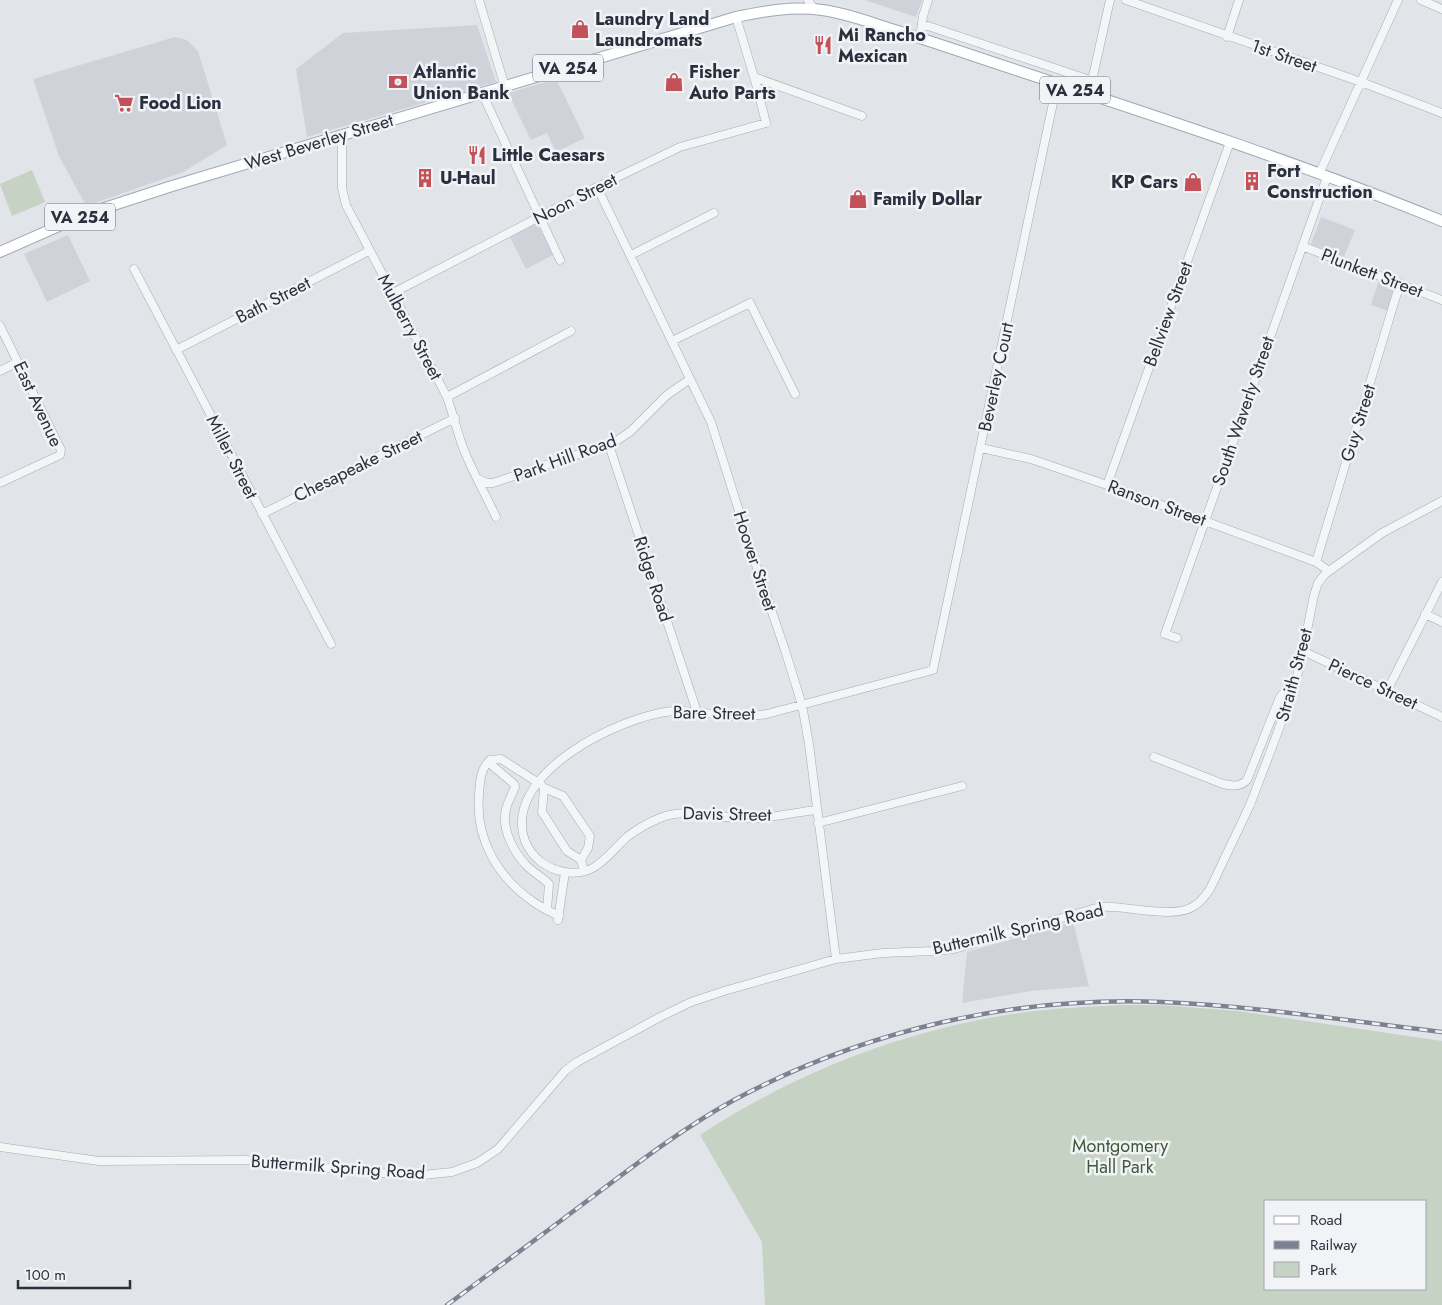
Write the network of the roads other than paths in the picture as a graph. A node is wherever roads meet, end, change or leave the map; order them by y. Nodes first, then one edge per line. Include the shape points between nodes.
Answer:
1 (479, 0) edge
2 (808, 0) edge
3 (928, 0) edge
4 (1110, 0) edge
5 (1126, 0) edge
6 (1238, 0) edge
7 (1398, 0) edge
8 (1421, 0) edge
9 (814, 9) junction
10 (1442, 9) edge
11 (736, 18) junction
12 (922, 24) junction
13 (1227, 36) junction
14 (920, 38) junction
15 (754, 77) junction
16 (1093, 81) junction
17 (1361, 82) junction
18 (1057, 84) junction
19 (505, 87) junction
20 (482, 93) junction
21 (1089, 94) junction
22 (1442, 113) edge
23 (862, 116) dead end
24 (342, 135) junction
25 (1230, 142) junction
26 (1323, 176) junction
27 (597, 187) junction
28 (714, 213) dead end
29 (539, 217) junction
30 (1442, 221) edge
31 (1302, 246) junction
32 (369, 251) junction
33 (0, 252) edge
34 (631, 255) junction
35 (560, 260) dead end
36 (134, 269) dead end
37 (1400, 283) junction
38 (393, 294) junction
39 (1442, 300) edge
40 (0, 326) edge
41 (571, 330) dead end
42 (672, 341) junction
43 (176, 350) junction
44 (18, 362) junction
45 (0, 371) edge
46 (690, 378) junction
47 (795, 394) dead end
48 (447, 397) junction
49 (455, 418) junction
50 (609, 445) junction
51 (981, 448) junction
52 (478, 479) junction
53 (0, 484) edge
54 (1107, 485) junction
55 (1442, 501) edge
56 (262, 514) junction
57 (496, 516) dead end
58 (1205, 520) junction
59 (1316, 562) junction
60 (1329, 571) junction
61 (1442, 582) edge
62 (1425, 614) junction
63 (1442, 622) edge
64 (1177, 638) dead end
65 (331, 644) dead end
66 (1303, 651) junction
67 (933, 670) joint
68 (1294, 685) junction
69 (1387, 691) junction
70 (802, 705) junction
71 (697, 712) junction
72 (1442, 717) edge
73 (1154, 757) dead end
74 (488, 762) junction
75 (538, 782) junction
76 (962, 786) dead end
77 (544, 788) junction
78 (817, 810) junction
79 (818, 823) junction
80 (581, 860) junction
81 (584, 871) junction
82 (565, 872) junction
83 (1201, 901) joint
84 (547, 910) junction
85 (836, 959) junction
86 (0, 1147) edge

1 - 19 street
2 - 9 street
3 - 12 street
4 - 16 street
5 - 13 street, 1st Street
6 - 13 street
7 - 17 street, South Waverly Street
8 - 10 street
9 - 11 main road, West Beverley Street / VA 254 via 780,10
9 - 14 main road, West Beverley Street / VA 254 via 851,16
11 - 15 street
11 - 19 main road, West Beverley Street / VA 254
12 - 14 street
12 - 16 street
13 - 17 street, 1st Street
14 - 18 main road, West Beverley Street / VA 254
15 - 23 street
15 - 27 street, Noon Street via 766,123 680,147
16 - 21 street
17 - 22 street, 1st Street
17 - 26 street, South Waverly Street
18 - 21 main road, West Beverley Street / VA 254
18 - 51 street, Beverley Court
19 - 20 main road, West Beverley Street / VA 254
20 - 24 main road, West Beverley Street / VA 254
20 - 29 street
21 - 25 main road, West Beverley Street / VA 254
24 - 32 street, Mulberry Street via 343,198
24 - 33 main road, West Beverley Street / VA 254 via 107,207
25 - 26 main road, West Beverley Street / VA 254
25 - 54 street, Bellview Street
26 - 30 main road, West Beverley Street / VA 254
26 - 31 street, South Waverly Street
27 - 29 street, Noon Street
27 - 34 street, Hoover Street
28 - 34 street
29 - 35 street
29 - 38 street, Noon Street
31 - 37 street, Plunkett Street
31 - 58 street, South Waverly Street
32 - 38 street, Mulberry Street
32 - 43 street, Bath Street
34 - 42 street, Hoover Street
36 - 43 street, Miller Street
37 - 39 street, Plunkett Street
37 - 59 street, Guy Street
38 - 48 street, Mulberry Street
40 - 44 street, East Avenue
41 - 48 street
42 - 46 street, Hoover Street
42 - 47 street via 750,303
43 - 56 street, Miller Street
44 - 45 street
44 - 53 street, East Avenue via 61,450 60,456
46 - 50 street, Park Hill Road via 660,400 630,432
46 - 70 street, Hoover Street via 714,430
48 - 49 street, Mulberry Street
49 - 52 street, Mulberry Street via 460,441
49 - 56 street, Chesapeake Street
50 - 52 street, Park Hill Road via 493,483
50 - 71 street, Ridge Road
51 - 54 street, Ranson Street via 1031,459
51 - 67 street, Beverley Court
52 - 57 street, Mulberry Street
54 - 58 street, Ranson Street
55 - 60 street, Straith Street via 1382,533
56 - 65 street, Miller Street
58 - 59 street, Ranson Street
58 - 64 street, South Waverly Street via 1165,634
59 - 60 street, Ranson Street
60 - 66 street, Straith Street via 1320,580 1314,595
61 - 62 street
62 - 63 street
62 - 69 street
66 - 68 street, Straith Street
66 - 69 street, Pierce Street
67 - 70 street, Bare Street
68 - 73 street via 1280,697 1247,780 1240,785 1223,784
68 - 83 street, Straith Street via 1250,805 1214,882
69 - 72 street, Pierce Street
70 - 71 street, Bare Street via 741,717
70 - 78 street, Hoover Street
71 - 75 street, Bare Street via 658,713 624,723 570,753
74 - 75 street via 501,759
74 - 84 street via 482,771 479,797 479,819 485,845 514,888
74 - 84 street via 514,784 505,816 508,834 528,868 549,884
75 - 77 street
75 - 82 street, Bare Street via 523,809 523,833 537,859
76 - 79 street
77 - 80 street via 542,812 566,851
77 - 80 street via 563,796 590,836
78 - 79 street, Hoover Street
78 - 81 street, Davis Street via 758,818 673,814 635,831 602,863
79 - 85 street, Hoover Street
80 - 81 street
81 - 82 street, Davis Street
82 - 84 street via 558,918
83 - 85 street, Buttermilk Spring Road via 1190,909 1172,912 1100,907 954,949
85 - 86 street, Buttermilk Spring Road via 697,1000 604,1046 565,1071 498,1149 477,1163 452,1172 423,1175 382,1173 245,1160 98,1161

